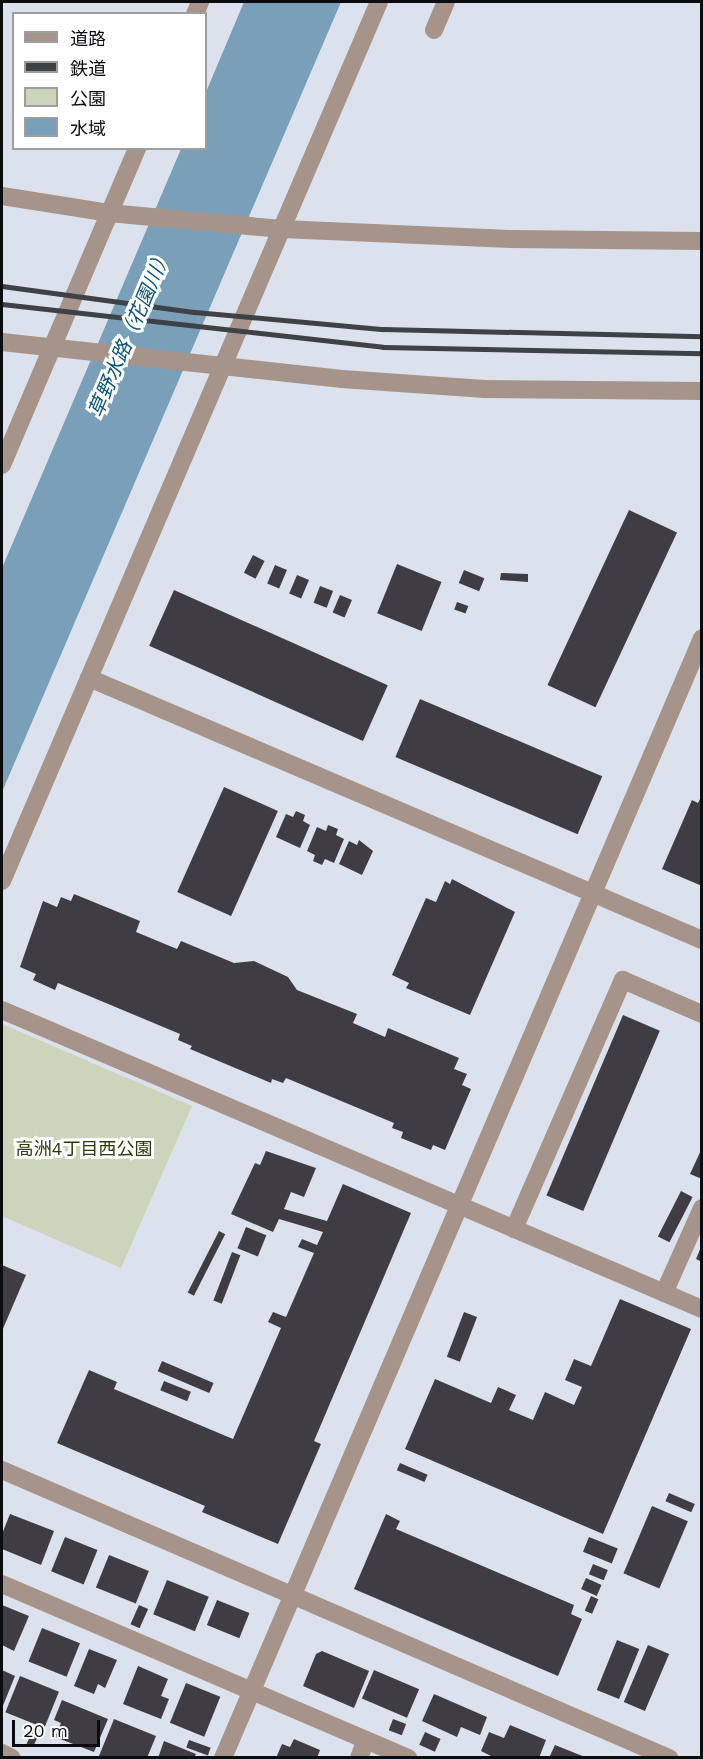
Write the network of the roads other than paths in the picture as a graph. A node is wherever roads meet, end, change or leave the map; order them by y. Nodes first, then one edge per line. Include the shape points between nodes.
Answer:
1 (379, 2) edge
2 (446, 2) edge
3 (434, 30) dead end
4 (136, 150) edge
5 (2, 196) edge
6 (110, 213) junction
7 (282, 229) junction
8 (702, 241) edge
9 (2, 342) edge
10 (51, 349) junction
11 (223, 367) junction
12 (702, 391) edge
13 (2, 465) edge
14 (702, 638) edge
15 (89, 678) junction
16 (2, 881) edge
17 (592, 893) junction
18 (702, 940) edge
19 (2, 1010) edge
20 (702, 1014) edge
21 (459, 1206) junction
22 (702, 1208) edge
23 (514, 1229) junction
24 (664, 1293) junction
25 (702, 1309) edge
26 (2, 1470) edge
27 (2, 1584) edge
28 (292, 1596) junction
29 (252, 1690) junction
30 (366, 1740) junction
31 (2, 1753) edge
32 (12, 1758) edge
33 (223, 1758) edge
34 (359, 1758) edge
35 (408, 1758) edge
36 (669, 1758) edge

1 - 7 street
2 - 3 street
4 - 6 street
5 - 6 street
6 - 7 street
6 - 10 street
7 - 8 street via 512,239
7 - 11 street
9 - 10 street
10 - 11 street
10 - 13 street
11 - 12 street via 485,389
11 - 15 street
14 - 17 street
15 - 16 street
15 - 17 street
17 - 18 street
17 - 21 street
19 - 21 street
20 - 23 street via 623,980
21 - 23 street
21 - 28 street
22 - 24 street
23 - 24 street
24 - 25 street
26 - 28 street
27 - 29 street
28 - 29 street
28 - 36 street
29 - 30 street
29 - 33 street
30 - 34 street
30 - 35 street
31 - 32 street

